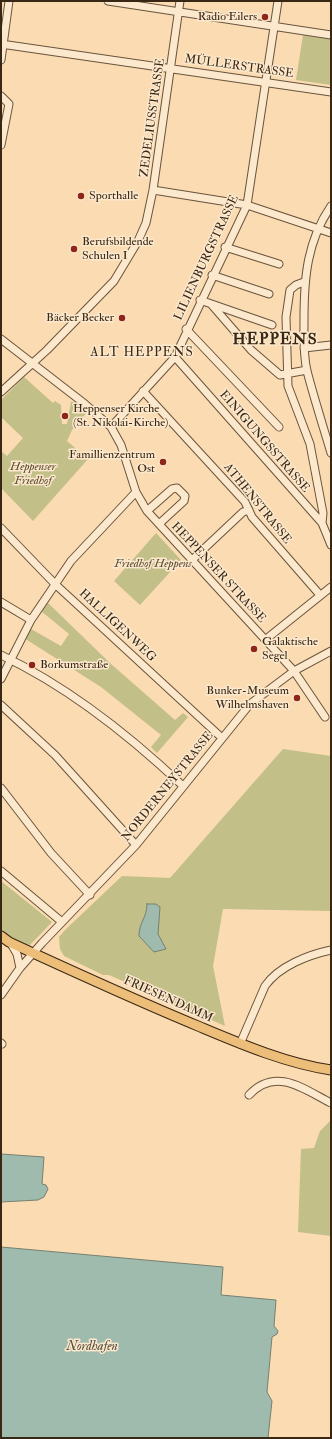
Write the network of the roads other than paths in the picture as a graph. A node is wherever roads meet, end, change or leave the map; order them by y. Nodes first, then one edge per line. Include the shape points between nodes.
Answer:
1 (9, 1) edge
2 (108, 1) edge
3 (180, 1) edge
4 (278, 1) edge
5 (179, 11) junction
6 (274, 26) junction
7 (331, 35) edge
8 (2, 44) edge
9 (1, 60) edge
10 (171, 68) junction
11 (265, 82) junction
12 (331, 92) edge
13 (1, 96) edge
14 (1, 145) edge
15 (153, 190) junction
16 (246, 205) junction
17 (331, 206) edge
18 (318, 229) junction
19 (331, 233) edge
20 (225, 247) junction
21 (279, 264) dead end
22 (212, 275) junction
23 (304, 282) junction
24 (269, 294) dead end
25 (200, 300) junction
26 (211, 304) junction
27 (272, 325) dead end
28 (186, 329) junction
29 (1, 339) edge
30 (331, 345) edge
31 (304, 348) junction
32 (175, 357) junction
33 (32, 362) junction
34 (307, 370) junction
35 (288, 375) junction
36 (143, 391) junction
37 (1, 392) edge
38 (110, 427) junction
39 (279, 427) dead end
40 (331, 453) edge
41 (136, 492) junction
42 (249, 510) junction
43 (147, 511) junction
44 (322, 523) junction
45 (159, 524) junction
46 (1, 528) edge
47 (331, 545) edge
48 (192, 560) junction
49 (55, 584) junction
50 (331, 586) edge
51 (320, 595) junction
52 (1, 602) edge
53 (31, 620) junction
54 (265, 640) junction
55 (331, 651) edge
56 (1, 655) edge
57 (11, 660) junction
58 (294, 671) junction
59 (1, 679) edge
60 (1, 705) edge
61 (325, 717) dead end
62 (222, 738) junction
63 (183, 786) junction
64 (1, 788) edge
65 (136, 845) junction
66 (1, 871) edge
67 (90, 895) junction
68 (62, 922) junction
69 (1, 936) edge
70 (10, 942) junction
71 (331, 950) edge
72 (34, 953) junction
73 (20, 968) junction
74 (1, 995) edge
75 (240, 1044) junction
76 (331, 1070) edge
77 (249, 1095) dead end
78 (331, 1103) edge

1 - 8 street
2 - 5 street
3 - 5 street, ZEDELIUSSTRASSE
4 - 6 street, LILIENBURGSTRASSE
5 - 6 street
5 - 10 street, ZEDELIUSSTRASSE
6 - 7 street
6 - 11 street, LILIENBURGSTRASSE
8 - 9 street
8 - 10 street, MÜLLERSTRASSE
10 - 11 street, MÜLLERSTRASSE
10 - 15 street, ZEDELIUSSTRASSE
11 - 12 street, MÜLLERSTRASSE
11 - 16 street, LILIENBURGSTRASSE
13 - 14 street via 9,104
15 - 16 street
15 - 33 street, ZEDELIUSSTRASSE via 146,223 114,281 47,350
16 - 18 street
16 - 20 street, LILIENBURGSTRASSE
17 - 18 street
18 - 19 street
18 - 23 street
20 - 21 street
20 - 22 street, LILIENBURGSTRASSE
22 - 24 street
22 - 25 street, LILIENBURGSTRASSE
23 - 31 street
23 - 35 street via 290,290 286,318
25 - 26 street
25 - 28 street, LILIENBURGSTRASSE
26 - 27 street
26 - 35 street via 251,350 280,376
28 - 32 street, LILIENBURGSTRASSE
28 - 39 street
29 - 33 street, HEPPENSER STRASSE
30 - 31 street
31 - 34 street
32 - 36 street, LILIENBURGSTRASSE
32 - 44 street, EINIGUNGSSTRASSE
33 - 37 street, ZEDELIUSSTRASSE
33 - 38 street, HEPPENSER STRASSE
34 - 35 street
34 - 40 street
35 - 44 street via 288,386 310,444 323,513
36 - 38 street, LILIENBURGSTRASSE
36 - 42 street, ATHENSTRASSE via 245,502
38 - 41 street, HEPPENSER STRASSE via 121,445
41 - 43 street, HEPPENSER STRASSE
41 - 49 street via 71,561
42 - 48 street via 243,512
42 - 51 street, ATHENSTRASSE via 252,517
43 - 45 street, HEPPENSER STRASSE
43 - 45 street, HEPPENSER STRASSE via 172,489 178,488 185,496 184,501
44 - 47 street, EINIGUNGSSTRASSE
45 - 48 street, HEPPENSER STRASSE
46 - 49 street, HALLIGENWEG
48 - 54 street, HEPPENSER STRASSE
49 - 53 street
49 - 62 street, HALLIGENWEG
50 - 51 street
51 - 54 street
52 - 53 street
53 - 57 street
54 - 58 street, HEPPENSER STRASSE
55 - 58 street, NORDERNEYSTRASSE
56 - 57 street
57 - 59 street
57 - 63 street via 55,685 113,725
58 - 61 street, HEPPENSER STRASSE
58 - 62 street, NORDERNEYSTRASSE via 250,704
60 - 65 street via 55,755
62 - 63 street, NORDERNEYSTRASSE
63 - 65 street, NORDERNEYSTRASSE
64 - 67 street via 51,853
65 - 67 street, NORDERNEYSTRASSE
66 - 68 street
67 - 68 street, NORDERNEYSTRASSE
68 - 72 street, NORDERNEYSTRASSE
69 - 70 main road, FRIESENDAMM
70 - 72 main road, FRIESENDAMM
70 - 73 street via 17,954
71 - 75 street via 297,962 270,979
72 - 73 street, NORDERNEYSTRASSE
72 - 75 main road, FRIESENDAMM
73 - 74 street, NORDERNEYSTRASSE
75 - 76 main road, FRIESENDAMM via 291,1061
77 - 78 street via 269,1082 283,1081 296,1084

